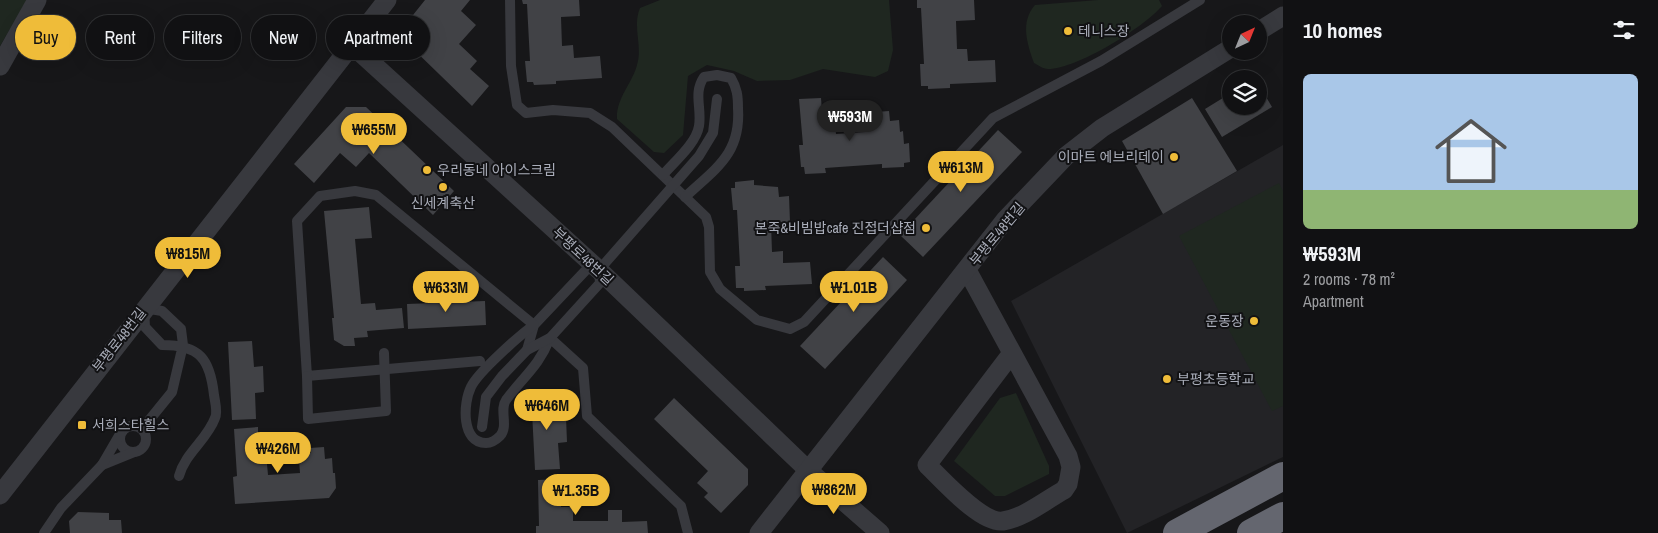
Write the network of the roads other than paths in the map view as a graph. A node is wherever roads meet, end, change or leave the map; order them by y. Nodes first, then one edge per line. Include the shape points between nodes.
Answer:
1 (37, 0) edge
2 (387, 0) edge
3 (510, 0) edge
4 (1200, 0) edge
5 (375, 15) edge
6 (1283, 16) edge
7 (1268, 25) edge
8 (1222, 54) edge
9 (340, 60) edge
10 (368, 60) edge
11 (0, 66) edge
12 (717, 99) dead end
13 (662, 175) junction
14 (672, 186) junction
15 (685, 197) junction
16 (599, 270) junction
17 (967, 270) junction
18 (144, 308) junction
19 (534, 325) junction
20 (550, 338) junction
21 (183, 345) junction
22 (527, 350) junction
23 (384, 353) dead end
24 (1012, 353) junction
25 (480, 360) dead end
26 (384, 369) junction
27 (306, 376) junction
28 (482, 427) dead end
29 (142, 429) junction
30 (120, 434) junction
31 (134, 452) junction
32 (102, 465) junction
33 (810, 471) junction
34 (179, 476) dead end
35 (1283, 476) edge
36 (0, 495) edge
37 (1283, 516) edge
38 (44, 533) edge
39 (688, 533) edge
40 (759, 533) edge
41 (880, 533) edge
42 (1177, 533) edge
43 (1251, 533) edge

1 - 11 street
2 - 5 street, 부평로48번길
3 - 13 lane via 511,66 517,105 526,113 553,110 590,113 612,127
4 - 15 lane via 1101,61 993,118 804,322 790,329 757,320 720,289 710,272 706,217
6 - 7 street
8 - 17 street, 부평로48번길 via 1102,128 1066,156 1006,220
9 - 18 street, 부평로48번길
10 - 16 street, 부평로48번길
12 - 14 lane via 713,133 699,156
13 - 14 lane
13 - 15 lane via 695,137 699,126 698,86 704,78 717,75 731,78 737,88 739,122 734,147
14 - 15 lane
14 - 16 lane
16 - 19 lane via 587,269
16 - 20 lane via 600,283
16 - 33 street, 부평로48번길
17 - 24 street
17 - 33 street, 부평로48번길
18 - 21 lane via 162,311 181,329
18 - 21 lane via 145,327 162,344
18 - 36 street, 부평로48번길
19 - 20 lane via 517,337 472,384 466,422 470,436 480,443 492,443 500,436 504,428 504,402 542,358
19 - 22 lane
19 - 27 lane via 376,195 355,191 320,196 297,221
20 - 22 lane
20 - 39 lane via 583,368 588,416 681,506
21 - 29 lane via 172,392
21 - 34 lane via 206,360 212,379 216,416 201,444 183,463
22 - 28 lane via 486,397
23 - 26 lane
24 - 24 street via 1072,467 1064,490 1017,516 1001,521 982,515 926,465
25 - 26 lane
26 - 27 lane
26 - 27 lane via 386,412 308,419
29 - 30 lane via 129,426
29 - 31 lane via 146,436 145,445
30 - 31 lane via 122,446
30 - 32 lane
31 - 32 lane
32 - 38 lane via 61,508
33 - 40 street, 부평로48번길
33 - 41 street, 부평로48번길
35 - 42 highway
37 - 43 highway

